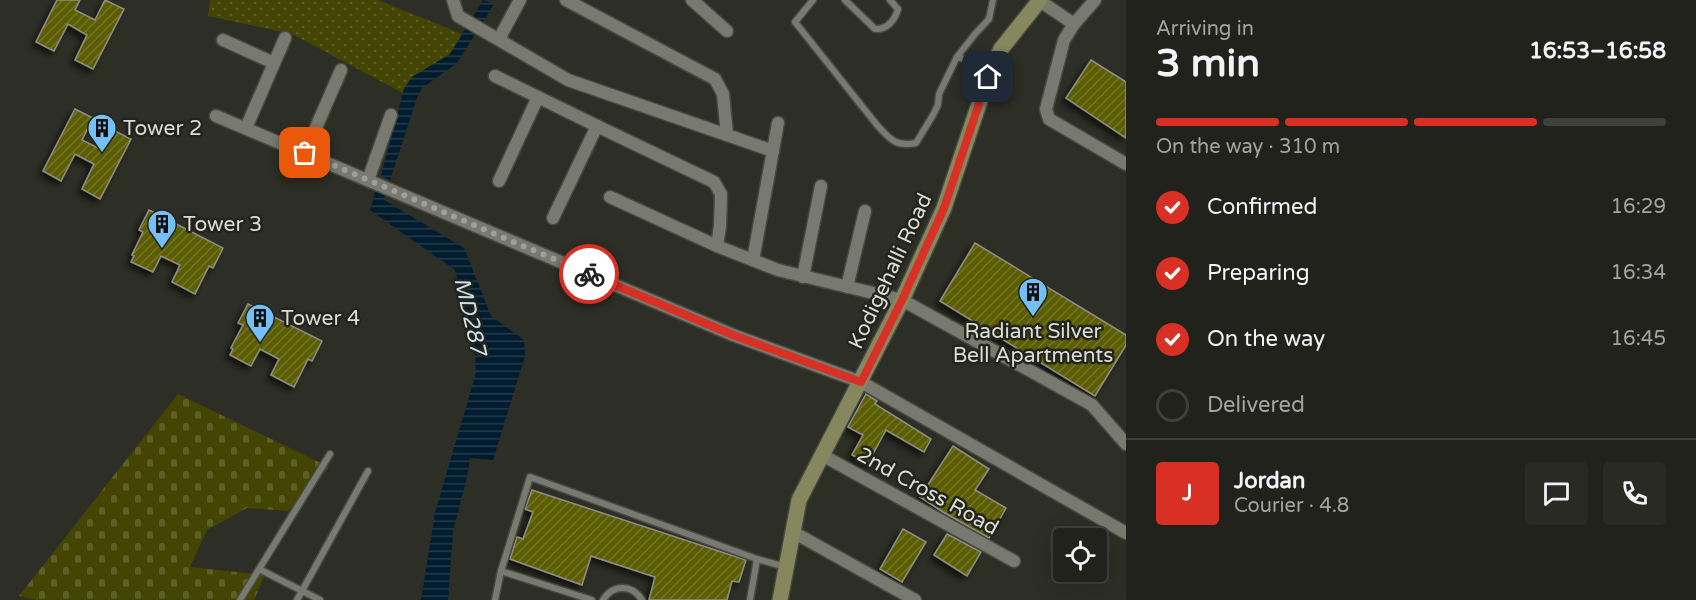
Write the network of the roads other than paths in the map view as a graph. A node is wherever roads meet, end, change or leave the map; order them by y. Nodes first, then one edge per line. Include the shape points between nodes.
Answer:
1 (453, 0) edge
2 (520, 0) edge
3 (566, 0) edge
4 (692, 0) edge
5 (813, 0) edge
6 (845, 0) edge
7 (890, 0) edge
8 (993, 0) edge
9 (1040, 0) edge
10 (1095, 0) edge
11 (1074, 24) junction
12 (727, 31) dead end
13 (494, 36) junction
14 (285, 38) dead end
15 (224, 40) dead end
16 (957, 57) junction
17 (274, 63) junction
18 (992, 67) junction
19 (341, 70) dead end
20 (495, 76) dead end
21 (538, 97) junction
22 (391, 115) dead end
23 (216, 116) dead end
24 (778, 123) dead end
25 (597, 126) junction
26 (246, 128) junction
27 (727, 135) junction
28 (773, 151) junction
29 (305, 153) junction
30 (1126, 164) edge
31 (368, 180) junction
32 (499, 181) dead end
33 (820, 186) dead end
34 (610, 197) dead end
35 (865, 211) dead end
36 (553, 218) dead end
37 (717, 246) junction
38 (753, 260) junction
39 (804, 277) junction
40 (847, 287) junction
41 (902, 300) junction
42 (861, 382) junction
43 (1126, 444) edge
44 (330, 454) dead end
45 (822, 455) junction
46 (368, 471) dead end
47 (793, 532) junction
48 (1126, 533) edge
49 (757, 559) junction
50 (1014, 561) dead end
51 (786, 567) junction
52 (259, 569) junction
53 (501, 571) junction
54 (302, 591) junction
55 (240, 600) edge
56 (297, 600) edge
57 (320, 600) edge
58 (495, 600) edge
59 (592, 600) edge
60 (603, 600) edge
61 (642, 600) edge
62 (750, 600) edge
63 (780, 600) edge
64 (915, 600) edge

1 - 13 street via 459,16
2 - 13 street
3 - 27 street via 715,79 723,94
4 - 12 street
5 - 16 lane via 795,22 890,139 903,146 916,143 933,116
6 - 7 lane via 875,29 895,20 898,9
8 - 16 lane via 989,18
9 - 11 street
9 - 18 street, Kodigehalli Road via 1001,49
10 - 11 street
11 - 30 street via 1064,40 1051,89 1046,109 1049,119
13 - 27 street via 568,80
14 - 17 street
15 - 17 street
16 - 18 lane
17 - 26 street
18 - 41 street, Kodigehalli Road via 944,208
19 - 29 street
20 - 21 street
21 - 25 street
21 - 32 street
22 - 31 street
23 - 26 street
24 - 28 street
25 - 36 street
25 - 37 street via 714,182 721,194
26 - 29 street
27 - 28 street
28 - 38 street
29 - 31 street
31 - 42 street via 733,335
33 - 39 street
34 - 37 street
35 - 40 street
37 - 38 street
38 - 39 street
39 - 40 street
40 - 41 street
41 - 42 street, Kodigehalli Road
41 - 43 street via 1092,405
42 - 45 street, Kodigehalli Road
42 - 48 street
44 - 52 lane
45 - 47 street, Kodigehalli Road via 800,500
45 - 50 street, 2nd Cross Road
46 - 54 lane
47 - 51 street, Kodigehalli Road
47 - 64 street
49 - 51 lane
49 - 53 lane via 530,477
49 - 62 lane
51 - 63 street, Kodigehalli Road
52 - 54 lane
52 - 55 lane
53 - 58 lane
53 - 59 lane
54 - 56 lane
54 - 57 lane
60 - 61 lane via 610,591 623,588 636,592

